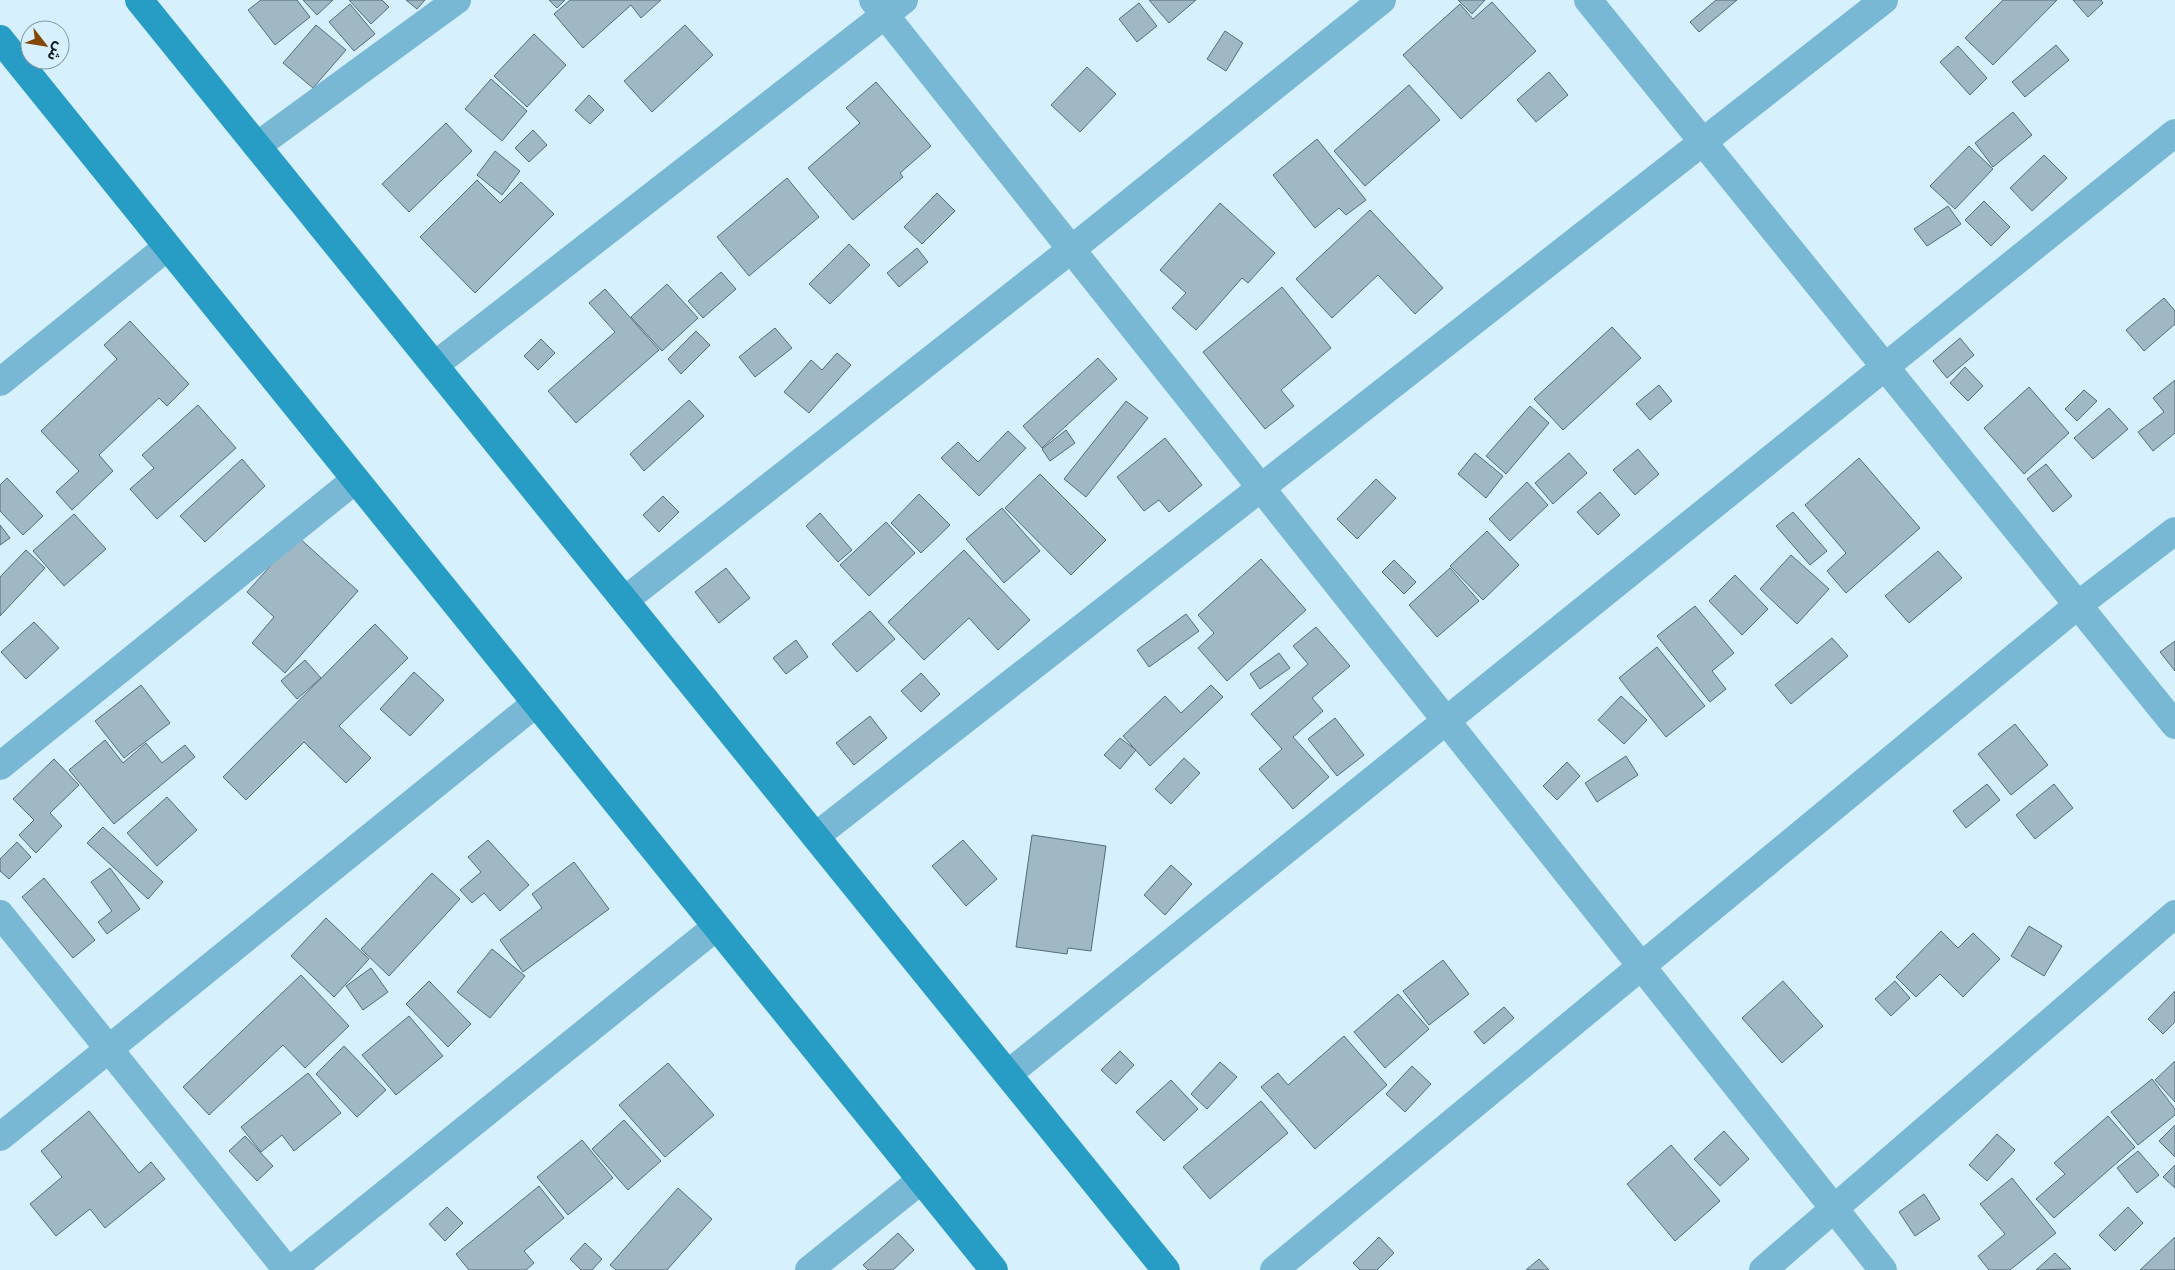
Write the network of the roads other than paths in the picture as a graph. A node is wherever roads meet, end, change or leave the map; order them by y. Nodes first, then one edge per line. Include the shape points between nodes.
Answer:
1 (139, 0) edge
2 (457, 0) edge
3 (1382, 0) edge
4 (1588, 0) edge
5 (1884, 0) edge
6 (887, 5) edge
7 (0, 39) edge
8 (2175, 133) edge
9 (1703, 142) junction
10 (257, 146) junction
11 (167, 247) junction
12 (1072, 248) junction
13 (435, 365) junction
14 (1885, 367) junction
15 (0, 382) edge
16 (355, 480) junction
17 (1261, 487) junction
18 (2175, 531) edge
19 (625, 600) junction
20 (2078, 605) junction
21 (536, 703) junction
22 (1447, 720) junction
23 (2175, 725) edge
24 (0, 766) edge
25 (816, 836) junction
26 (0, 914) edge
27 (2175, 914) edge
28 (716, 927) junction
29 (1642, 966) junction
30 (108, 1049) junction
31 (1008, 1074) junction
32 (0, 1136) edge
33 (921, 1180) junction
34 (1835, 1209) junction
35 (289, 1270) edge
36 (809, 1270) edge
37 (994, 1270) edge
38 (1166, 1270) edge
39 (1274, 1270) edge
40 (1763, 1270) edge
41 (1883, 1270) edge

1 - 10 street
2 - 10 street
3 - 12 street
4 - 9 street
5 - 9 street
6 - 12 street
6 - 13 street
7 - 11 street
8 - 14 street
9 - 14 street
9 - 17 street
10 - 13 street
11 - 15 street
11 - 16 street
12 - 17 street
12 - 19 street
13 - 19 street
14 - 20 street
14 - 22 street
16 - 21 street
16 - 24 street
17 - 22 street
17 - 25 street
18 - 20 street
19 - 25 street
20 - 23 street
20 - 29 street
21 - 28 street
21 - 30 street
22 - 29 street
22 - 31 street
25 - 31 street
26 - 30 street
27 - 34 street
28 - 33 street
28 - 35 street
29 - 34 street
29 - 39 street
30 - 32 street
30 - 35 street
31 - 38 street
33 - 36 street
33 - 37 street
34 - 40 street
34 - 41 street

